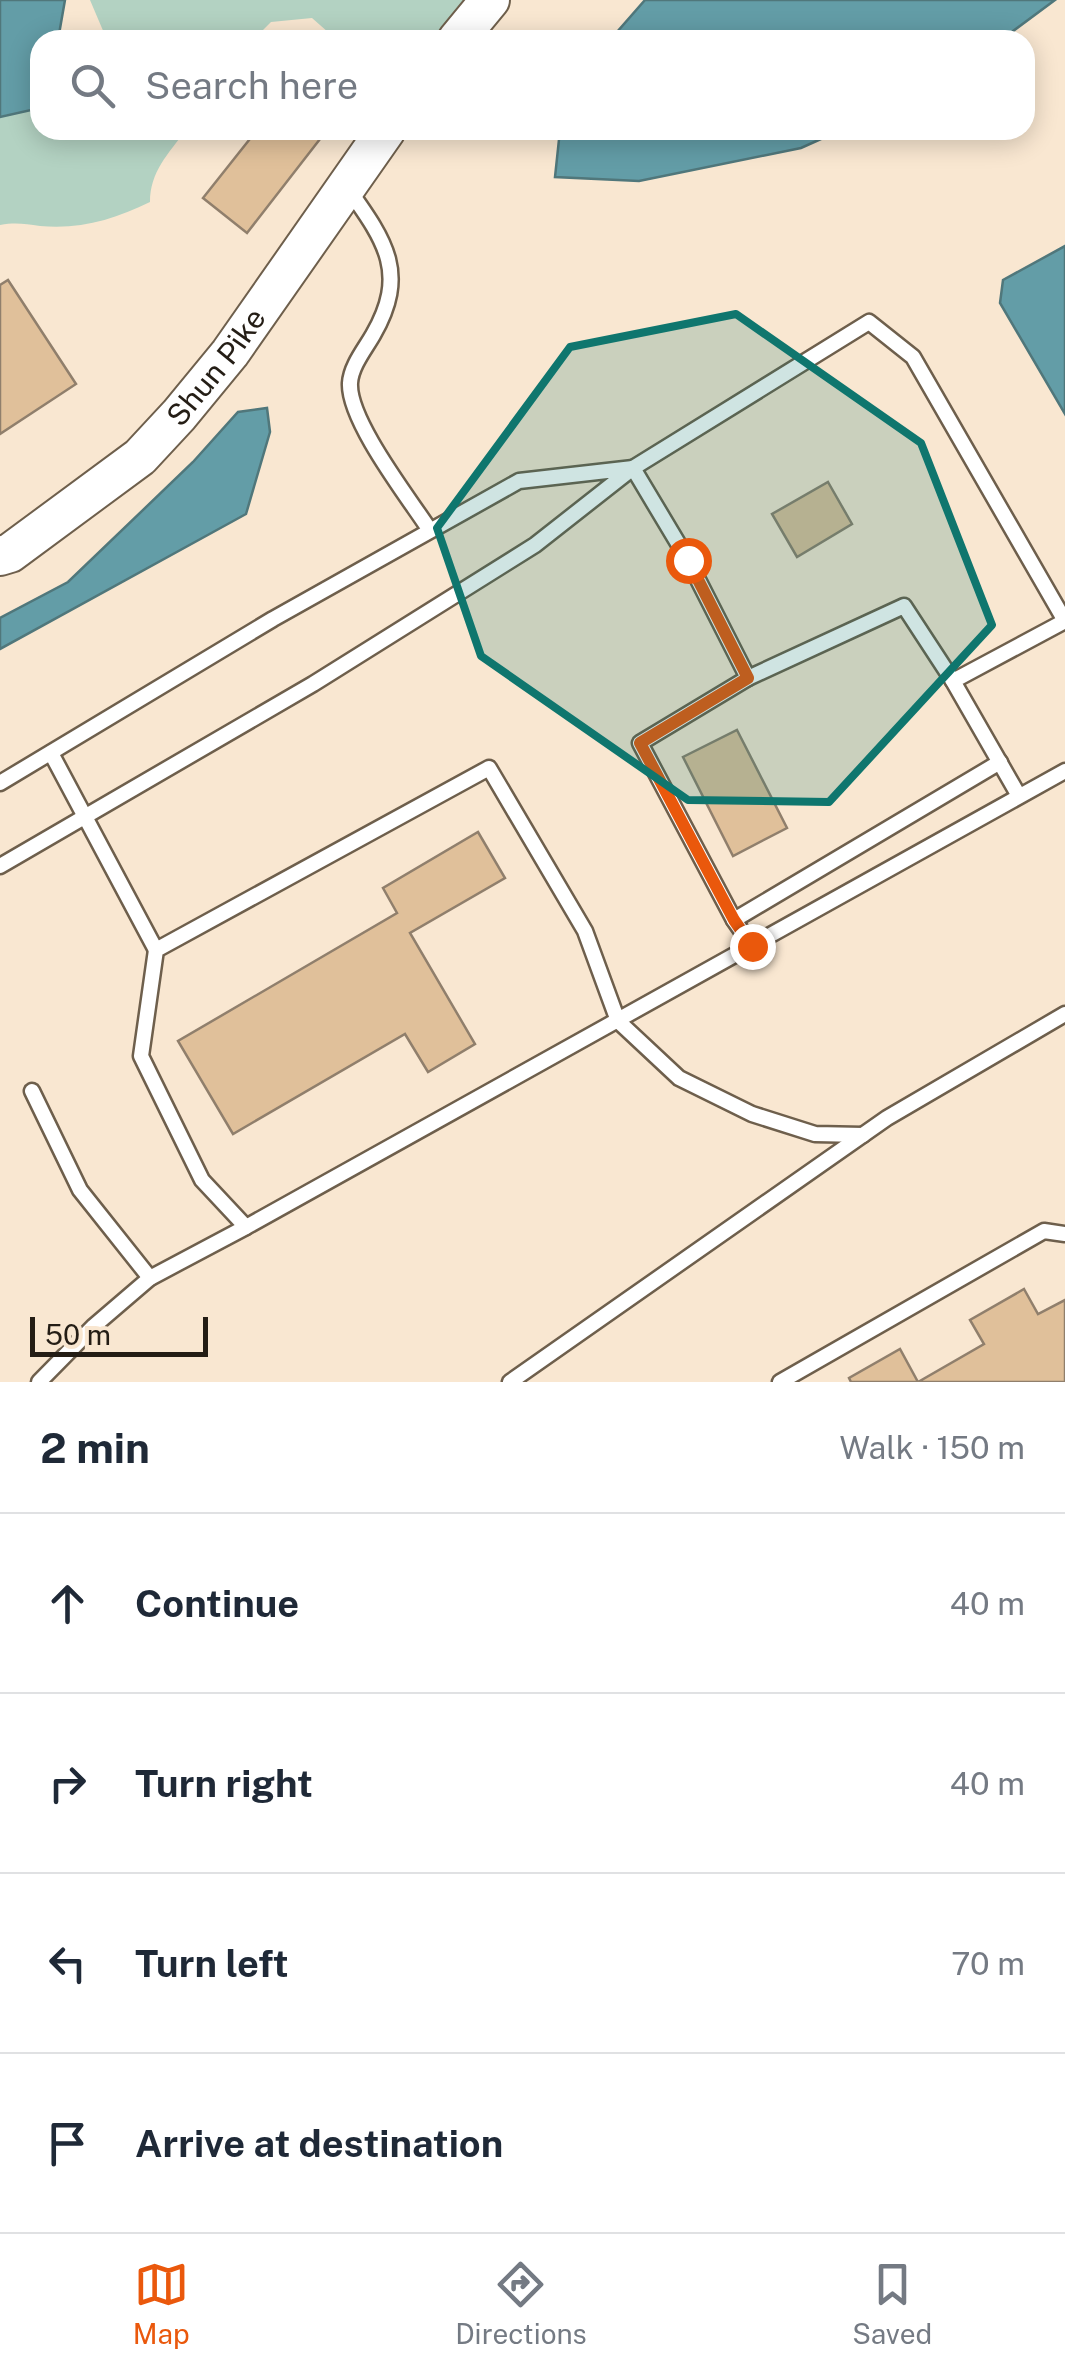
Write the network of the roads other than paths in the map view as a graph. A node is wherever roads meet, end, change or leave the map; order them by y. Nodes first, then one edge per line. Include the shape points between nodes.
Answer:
1 (490, 0) edge
2 (465, 30) edge
3 (379, 140) edge
4 (345, 186) junction
5 (633, 468) junction
6 (430, 529) junction
7 (0, 556) edge
8 (1065, 621) edge
9 (748, 678) junction
10 (953, 681) junction
11 (51, 753) junction
12 (1000, 762) junction
13 (1065, 770) edge
14 (0, 783) edge
15 (1019, 796) junction
16 (83, 817) junction
17 (0, 866) edge
18 (734, 920) junction
19 (752, 946) junction
20 (156, 950) junction
21 (1065, 1014) edge
22 (618, 1021) junction
23 (32, 1092) dead end
24 (863, 1135) junction
25 (246, 1228) junction
26 (1065, 1234) edge
27 (150, 1278) junction
28 (39, 1382) edge
29 (510, 1382) edge
30 (780, 1382) edge

1 - 2 main road
3 - 4 main road, Shun Pike
4 - 6 lane via 391,259 392,291 350,384 356,410
4 - 7 main road, Shun Pike via 230,353 140,458
5 - 6 lane via 520,481
5 - 8 lane via 869,322 914,357
5 - 9 lane
5 - 16 lane via 536,545
6 - 11 lane
8 - 10 lane
9 - 10 lane via 904,606
9 - 18 lane via 640,743
10 - 12 lane
11 - 14 lane
11 - 16 lane
12 - 15 lane
12 - 18 lane
13 - 15 lane
15 - 19 lane
16 - 17 lane
16 - 20 lane
18 - 19 lane
19 - 22 lane
20 - 22 lane via 488,768 585,931
20 - 25 lane via 141,1056 202,1180
21 - 24 lane
22 - 24 lane via 679,1078 752,1114 815,1134
22 - 25 lane
23 - 27 lane via 80,1190
24 - 29 lane
25 - 27 lane
26 - 30 lane via 1044,1231
27 - 28 lane

